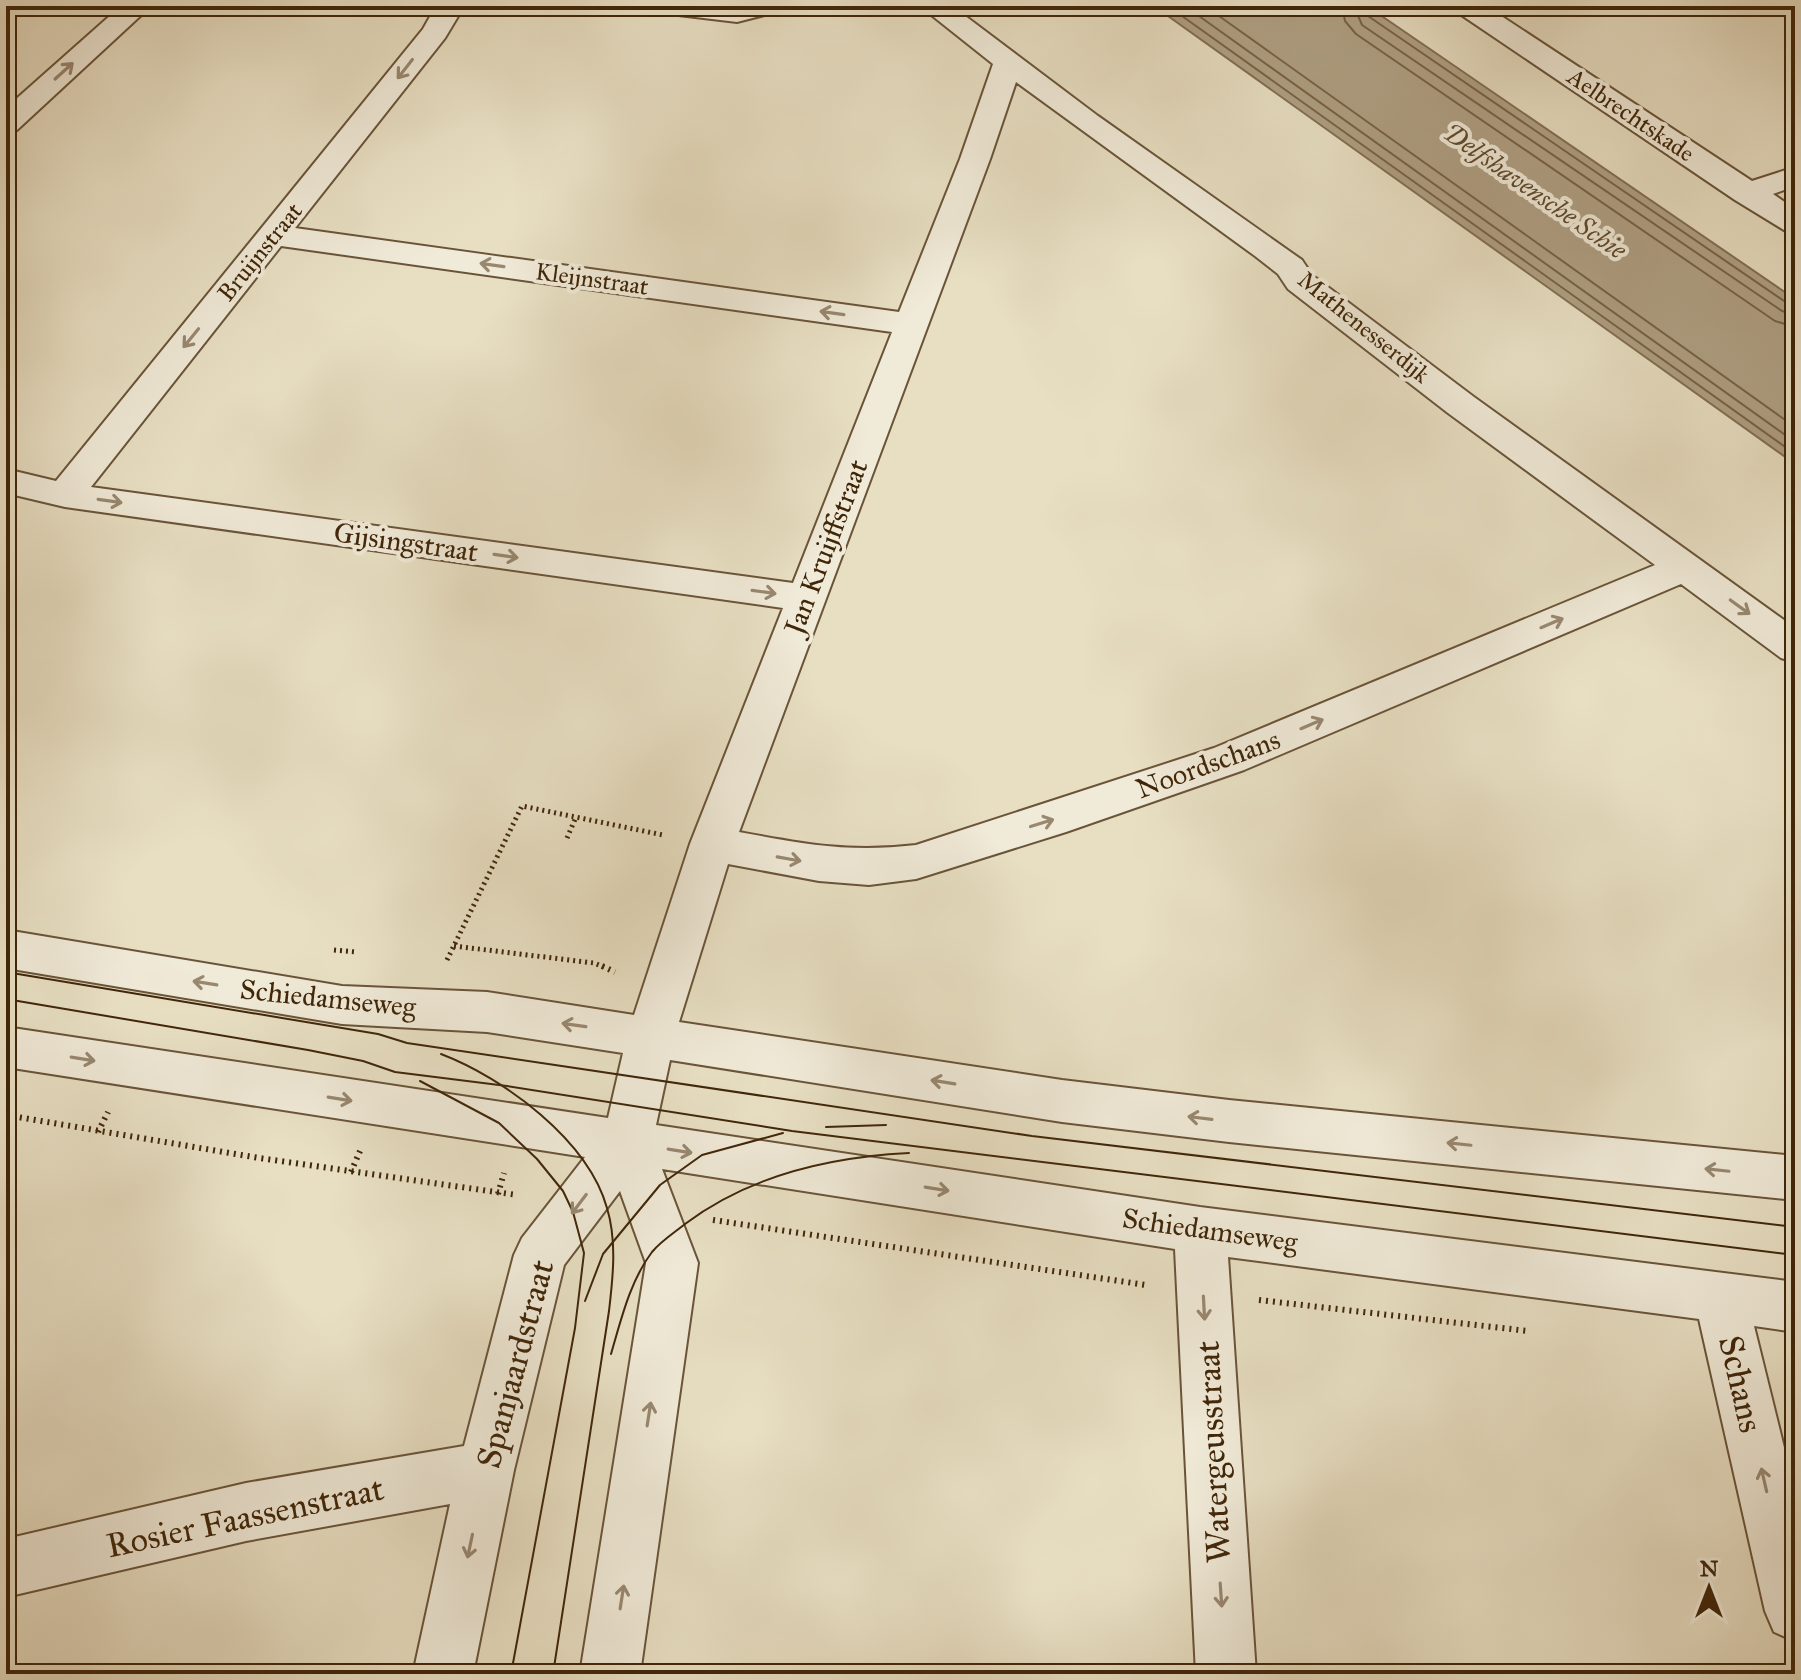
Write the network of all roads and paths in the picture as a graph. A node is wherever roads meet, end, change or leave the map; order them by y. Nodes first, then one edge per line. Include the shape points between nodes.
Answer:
1 (137, 6) edge
2 (441, 6) edge
3 (670, 6) edge
4 (766, 6) edge
5 (934, 6) edge
6 (1467, 6) edge
7 (1008, 61) junction
8 (6, 124) edge
9 (1795, 176) edge
10 (1746, 193) junction
11 (1795, 223) edge
12 (274, 235) junction
13 (910, 324) junction
14 (6, 481) edge
15 (65, 495) junction
16 (1684, 568) junction
17 (808, 598) junction
18 (1795, 648) edge
19 (576, 817) junction
20 (567, 838) dead end
21 (712, 844) junction
22 (454, 946) junction
23 (6, 949) edge
24 (422, 1009) junction
25 (658, 1015) junction
26 (6, 1047) edge
27 (380, 1105) junction
28 (6, 1115) edge
29 (627, 1142) junction
30 (351, 1172) junction
31 (1795, 1178) edge
32 (582, 1200) junction
33 (653, 1212) junction
34 (1200, 1230) junction
35 (1204, 1294) junction
36 (1720, 1297) junction
37 (1795, 1307) edge
38 (1531, 1332) dead end
39 (486, 1470) junction
40 (6, 1568) edge
41 (1795, 1611) edge
42 (443, 1674) edge
43 (610, 1674) edge
44 (1226, 1674) edge

8 -> 1 street
2 -> 12 street, Bruijnstraat via 446,13 435,32
3 - 4 street via 737,14
5 - 7 street, Mathenesserdijk
6 - 10 street, Aelbrechtskade
7 - 13 street, Jan Kruijffstraat
7 - 16 street, Mathenesserdijk via 1266,249 1300,282
9 - 10 street
10 - 11 street, Aelbrechtskade
13 -> 12 street, Kleijnstraat
12 -> 15 street, Bruijnstraat
13 - 17 street, Jan Kruijffstraat
14 - 15 street, Gijsingstraat
15 -> 17 street, Gijsingstraat
16 -> 18 street, Mathenesserdijk
21 -> 16 street, Noordschans via 819,864 869,868 916,862 1229,759
17 - 21 street, Jan Kruijffstraat
19 - 20 path
19 - 21 path
19 - 22 path via 522,806
21 - 25 street, Jan Kruijffstraat
22 - 24 path
22 - 25 path via 594,963
24 -> 23 street, Schiedamseweg via 342,1005
25 -> 24 street, Schiedamseweg
25 - 29 street
31 -> 25 street, Schiedamseweg via 1077,1103
26 -> 27 street, Schiedamseweg
27 - 29 street, Schiedamseweg
27 - 30 path
28 - 30 path
29 - 32 street, Spanjaardstraat
29 - 33 street
29 -> 34 street, Schiedamseweg
30 - 32 path via 487,1193
32 -> 39 street, Spanjaardstraat via 540,1255
33 - 35 path
43 -> 33 street via 672,1263
34 - 35 street, Watergeusstraat
34 - 36 street, Schiedamseweg
35 - 38 path
35 -> 44 street, Watergeusstraat
36 - 37 street, Schiedamseweg
41 -> 36 street, Schans
39 - 40 street, Rosier Faassenstraat via 246,1512
39 -> 42 street, Spanjaardstraat

